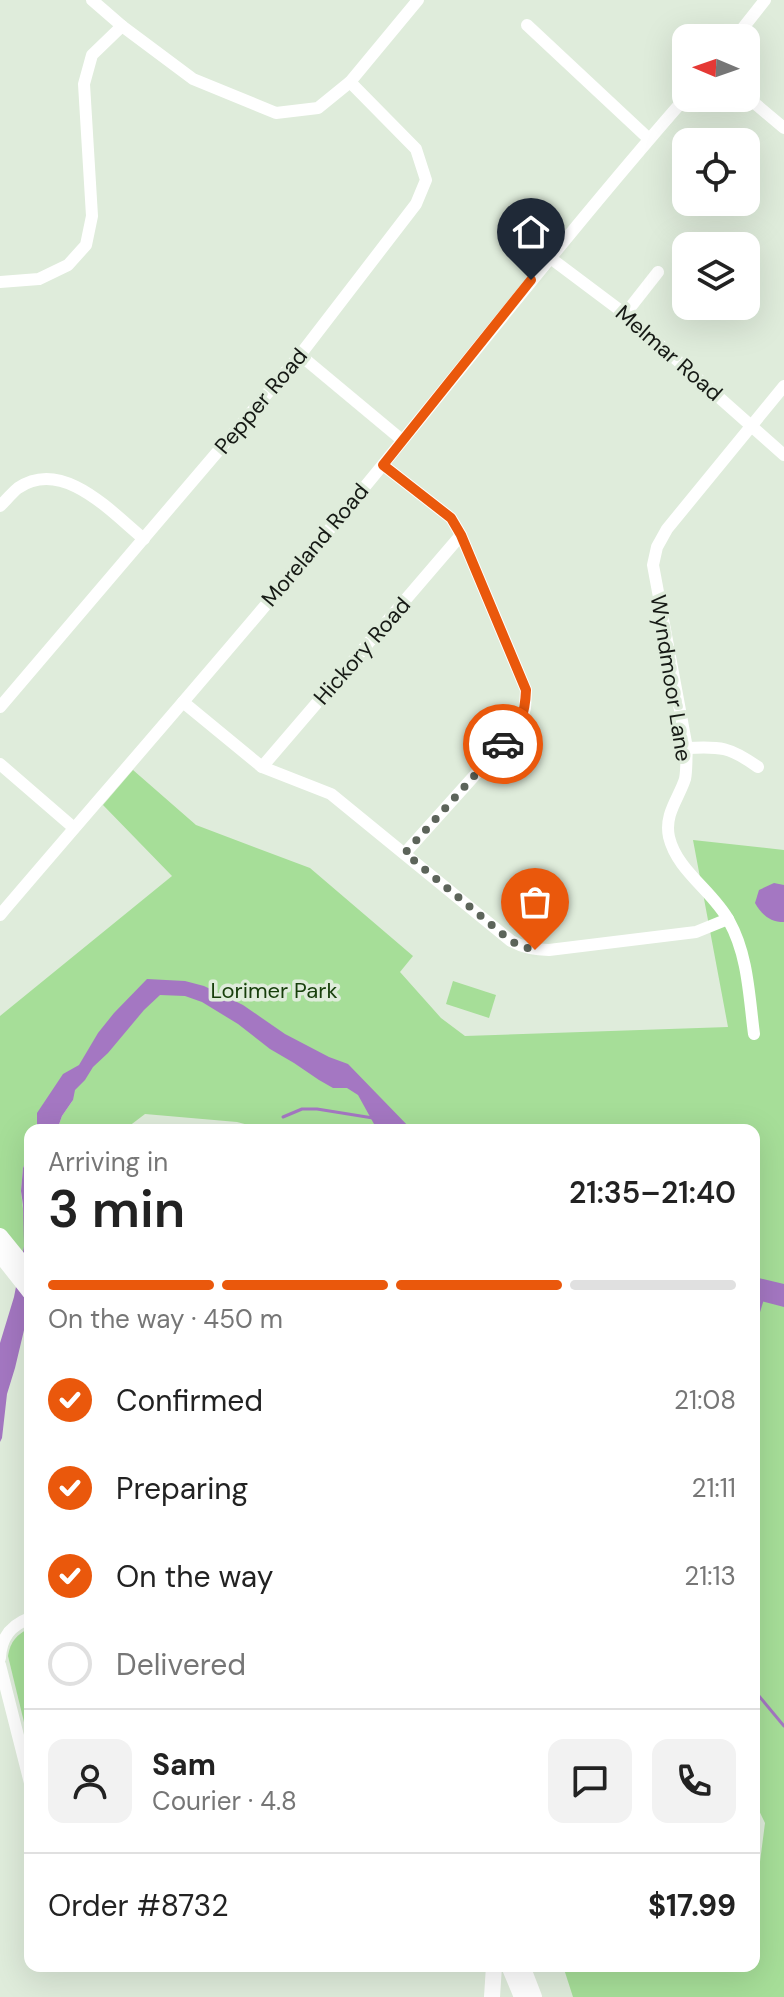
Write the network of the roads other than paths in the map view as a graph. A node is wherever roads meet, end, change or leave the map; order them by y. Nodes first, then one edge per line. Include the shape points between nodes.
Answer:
1 (92, 0) edge
2 (418, 0) edge
3 (758, 2) edge
4 (744, 24) edge
5 (527, 25) dead end
6 (122, 26) junction
7 (350, 82) junction
8 (760, 108) edge
9 (673, 112) edge
10 (784, 128) edge
11 (649, 139) junction
12 (549, 257) junction
13 (658, 272) dead end
14 (0, 282) edge
15 (625, 314) junction
16 (300, 355) junction
17 (784, 386) edge
18 (751, 425) junction
19 (402, 440) junction
20 (784, 455) edge
21 (383, 465) junction
22 (0, 506) edge
23 (461, 535) junction
24 (144, 539) junction
25 (183, 702) junction
26 (0, 707) edge
27 (687, 748) junction
28 (0, 764) edge
29 (262, 767) junction
30 (758, 767) dead end
31 (74, 828) junction
32 (405, 853) junction
33 (0, 915) edge
34 (728, 919) junction
35 (754, 1034) dead end
36 (0, 1236) edge
37 (0, 1254) edge
38 (24, 1266) edge
39 (24, 1284) edge
40 (24, 1620) edge
41 (0, 1658) edge
42 (0, 1665) edge
43 (24, 1759) edge
44 (494, 1972) edge
45 (512, 1972) edge
46 (524, 1972) edge
47 (492, 1997) edge
48 (522, 1997) edge
49 (534, 1997) edge

1 - 6 street
2 - 7 street
3 - 4 street
5 - 11 street
6 - 7 street via 193,79 276,113 318,108
6 - 14 street via 92,55 84,84 92,216 86,245 68,265 39,279
7 - 16 street, Pepper Road via 416,149 426,180 416,204
8 - 10 street
9 - 11 street, Moreland Road
11 - 12 street, Moreland Road
12 - 15 street, Melmar Road
12 - 19 street, Moreland Road
13 - 15 street
15 - 18 street, Melmar Road
16 - 19 street
16 - 24 street, Pepper Road
17 - 18 street, Wyndmoor Lane
18 - 20 street, Melmar Road
18 - 27 street, Wyndmoor Lane via 667,529 653,565
19 - 21 street, Moreland Road
21 - 23 street via 451,518
21 - 25 street, Moreland Road
22 - 24 street via 18,488 40,478 63,481 81,488
23 - 29 street, Hickory Road
23 - 32 street via 526,690 525,708 519,726
24 - 26 street, Pepper Road
25 - 29 street
25 - 31 street, Moreland Road
27 - 30 street via 714,746 737,752
27 - 34 street, Wyndmoor Lane via 669,838
28 - 31 street
29 - 32 street via 331,794
31 - 33 street, Moreland Road
32 - 34 street via 511,941 535,950 696,932
34 - 35 street, Wyndmoor Lane via 743,951
36 - 38 main road
37 - 39 main road
40 - 41 street via 8,1631
42 - 43 street
44 - 47 main road
45 - 48 main road
46 - 49 main road

